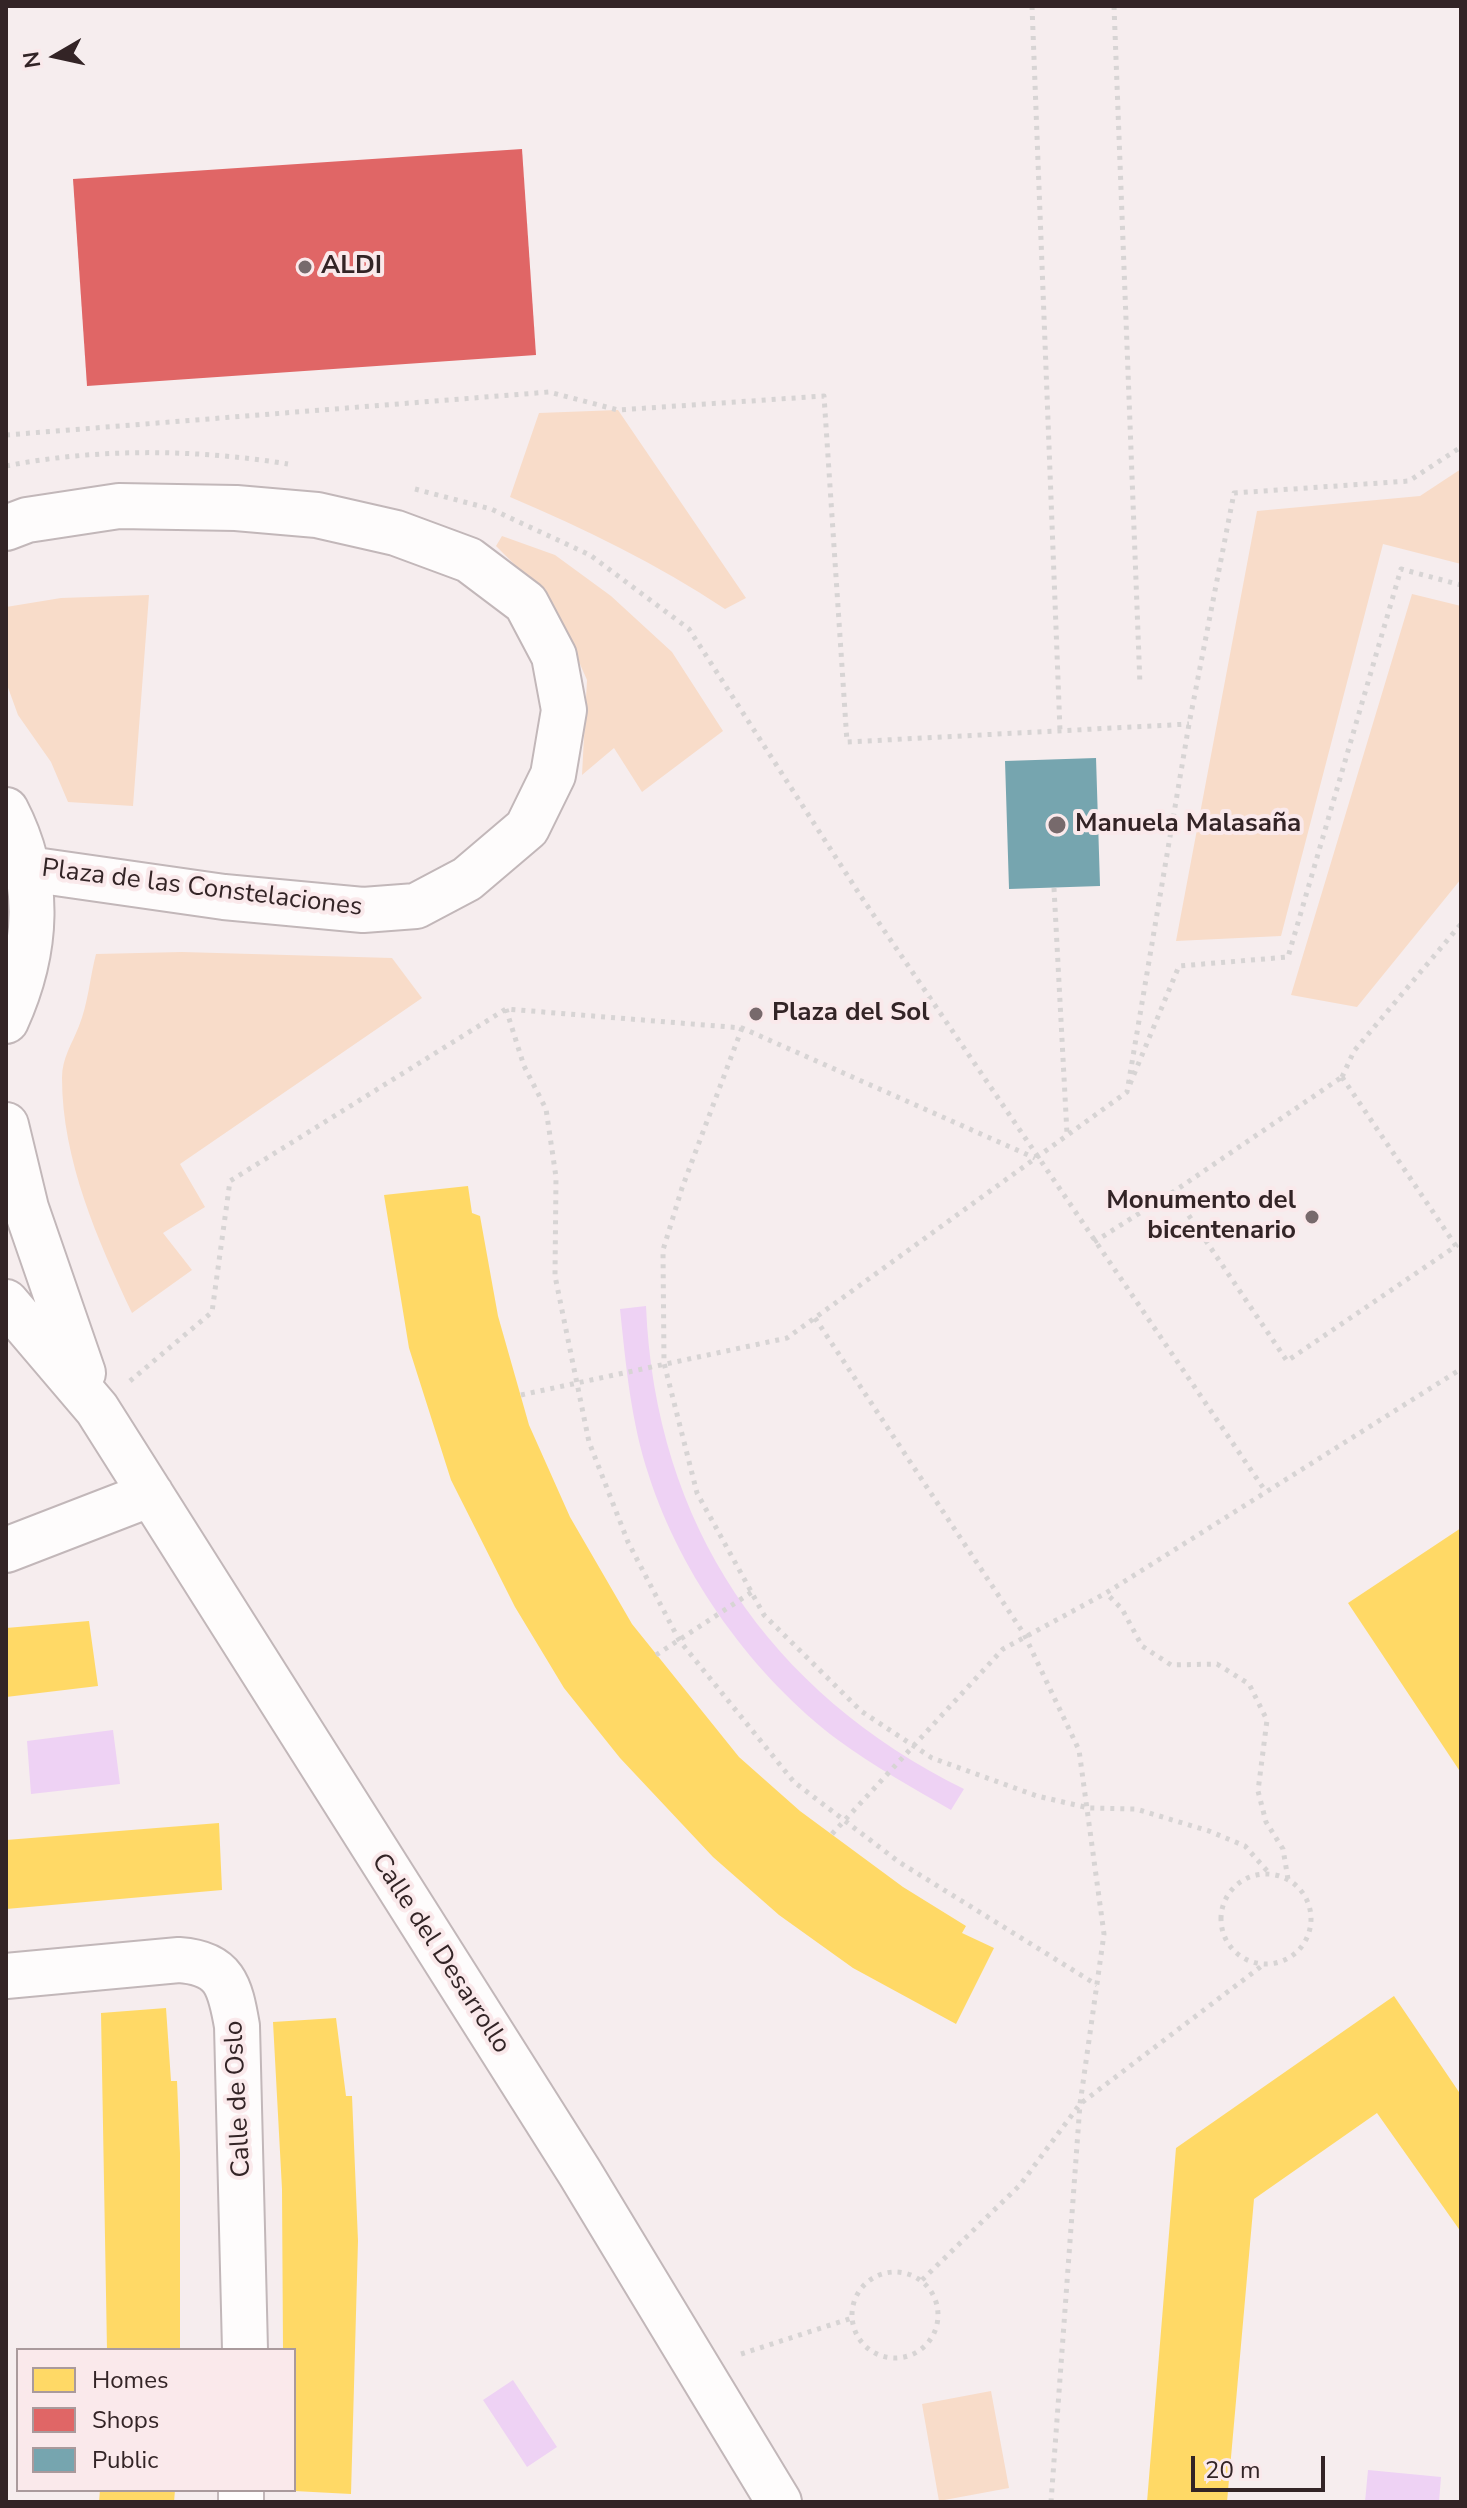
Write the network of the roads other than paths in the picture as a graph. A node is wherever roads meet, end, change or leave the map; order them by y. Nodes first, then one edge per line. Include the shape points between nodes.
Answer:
1 (6, 528) edge
2 (6, 810) edge
3 (28, 869) junction
4 (6, 1021) edge
5 (6, 1125) edge
6 (6, 1302) edge
7 (97, 1409) junction
8 (151, 1494) junction
9 (6, 1550) edge
10 (6, 1976) edge
11 (245, 2348) edge
12 (779, 2502) edge

1 - 3 street, Plaza de las Constelaciones via 119,506 317,515 396,533 469,560 526,603 554,656 564,710 553,775 527,828 467,879 416,906 363,910
2 - 3 street
3 - 4 street via 33,909 30,950
5 - 7 street, Calle del Desarrollo via 26,1208
6 - 7 street, Calle del Desarrollo
7 - 8 street, Calle del Desarrollo
8 - 9 street
8 - 12 street, Calle del Desarrollo via 572,2160
10 - 11 street, Calle de Oslo via 179,1960 201,1962 221,1973 237,2026

